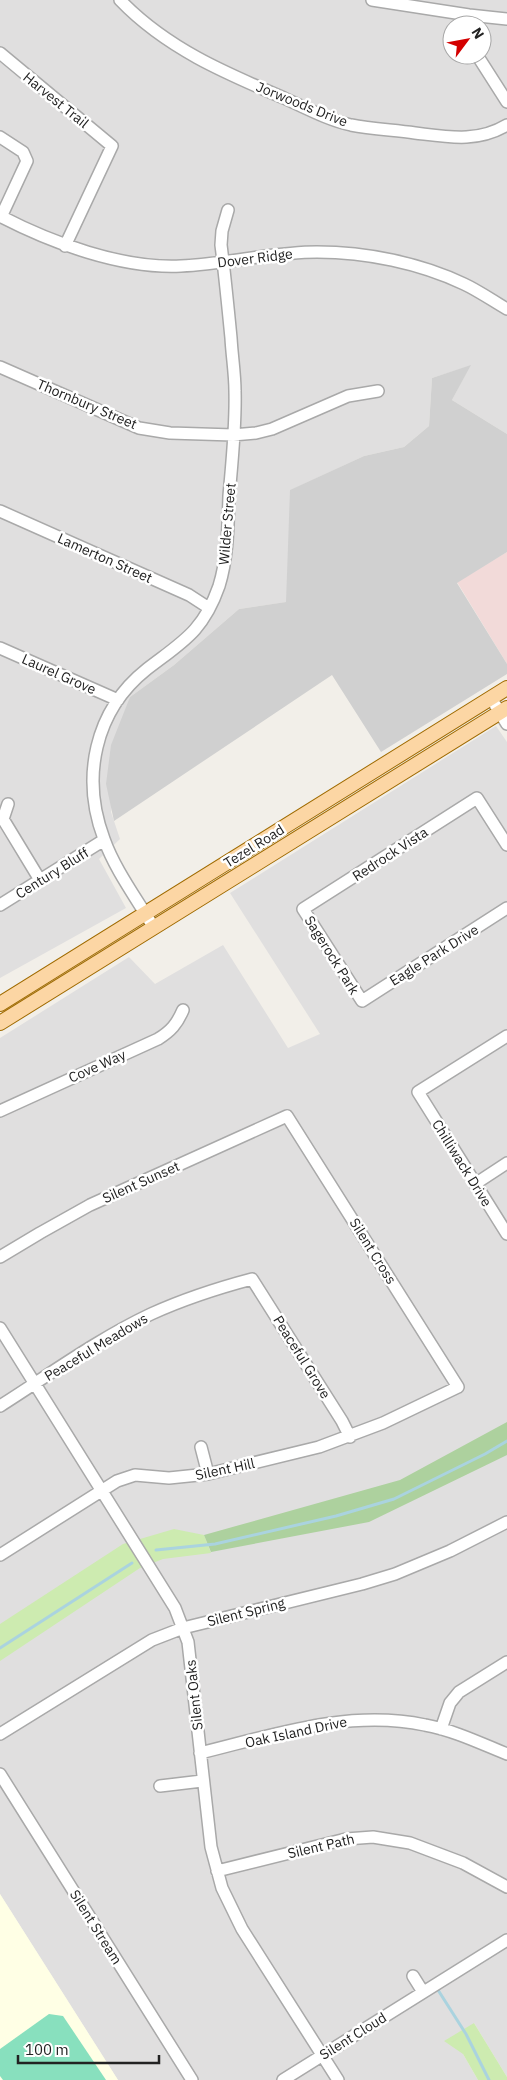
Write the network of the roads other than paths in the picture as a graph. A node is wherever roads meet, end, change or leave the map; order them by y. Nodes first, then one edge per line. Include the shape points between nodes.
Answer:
1 (120, 0) edge
2 (372, 0) edge
3 (445, 15) edge
4 (492, 19) edge
5 (507, 19) edge
6 (0, 53) edge
7 (483, 65) edge
8 (507, 102) edge
9 (507, 125) edge
10 (0, 137) edge
11 (228, 210) dead end
12 (0, 217) edge
13 (65, 246) junction
14 (223, 262) junction
15 (507, 308) edge
16 (0, 367) edge
17 (378, 391) dead end
18 (233, 435) junction
19 (0, 512) edge
20 (209, 608) junction
21 (0, 648) edge
22 (506, 689) edge
23 (491, 698) junction
24 (118, 700) junction
25 (505, 715) edge
26 (8, 804) dead end
27 (104, 840) junction
28 (507, 845) edge
29 (40, 880) junction
30 (0, 905) edge
31 (507, 908) edge
32 (303, 909) joint
33 (146, 914) junction
34 (154, 928) junction
35 (362, 1001) joint
36 (0, 1004) edge
37 (183, 1010) dead end
38 (0, 1023) edge
39 (507, 1036) edge
40 (0, 1111) edge
41 (287, 1116) joint
42 (507, 1163) edge
43 (475, 1184) junction
44 (507, 1234) edge
45 (0, 1257) edge
46 (252, 1278) joint
47 (0, 1328) edge
48 (35, 1384) junction
49 (458, 1387) joint
50 (0, 1406) edge
51 (350, 1437) junction
52 (201, 1447) dead end
53 (208, 1474) junction
54 (102, 1490) junction
55 (507, 1522) edge
56 (0, 1554) edge
57 (183, 1628) junction
58 (507, 1662) edge
59 (441, 1729) junction
60 (0, 1734) edge
61 (200, 1753) junction
62 (507, 1754) edge
63 (0, 1774) edge
64 (202, 1781) junction
65 (160, 1786) dead end
66 (216, 1871) junction
67 (507, 1887) edge
68 (507, 1940) edge
69 (413, 1976) dead end
70 (423, 1992) junction
71 (321, 2056) junction
72 (192, 2080) edge
73 (283, 2080) edge
74 (338, 2080) edge

1 - 9 street, Jorwoods Drive via 160,35 188,54 329,118 351,125 458,139 486,135
2 - 3 street
4 - 5 street
6 - 13 street, Harvest Trail via 112,146
7 - 8 street
10 - 12 street via 23,152 27,161
11 - 14 street, Wilder Street via 222,231
12 - 13 street, Dover Ridge
13 - 14 street, Dover Ridge via 120,260 162,266
14 - 15 street, Dover Ridge via 283,253 367,256 443,276
14 - 18 street, Wilder Street via 236,390
16 - 18 street, Thornbury Street via 139,428 170,433
17 - 18 street, Thornbury Street via 348,396 272,429
18 - 20 street, Wilder Street via 225,563
19 - 20 street, Lamerton Street via 189,595
20 - 24 street, Wilder Street via 191,635 135,680
21 - 24 street, Laurel Grove
22 - 23 main road, Tezel Road
23 - 25 street
23 - 33 main road, Tezel Road
24 - 27 street, Wilder Street via 102,727 92,770 93,799
25 - 34 main road, Tezel Road
26 - 29 street via 3,820
27 - 29 street, Century Bluff
27 - 33 street, Wilder Street
28 - 32 street, Redrock Vista via 477,798
29 - 30 street, Century Bluff
31 - 35 street, Eagle Park Drive
32 - 35 street, Sagerock Park
33 - 34 street, Wilder Street
33 - 36 main road, Tezel Road
34 - 38 main road, Tezel Road
37 - 40 street, Cove Way via 177,1023 158,1039
39 - 43 street, Chilliwack Drive via 418,1092
41 - 45 street, Silent Sunset via 90,1205
41 - 49 street, Silent Cross
42 - 43 street
43 - 44 street, Chilliwack Drive
46 - 48 street, Peaceful Meadows via 211,1290 152,1314
46 - 51 street, Peaceful Grove
47 - 48 street, Silent Oaks
48 - 50 street, Peaceful Meadows
48 - 54 street, Silent Oaks
49 - 51 street, Silent Hill
51 - 53 street, Silent Hill
52 - 53 street
53 - 54 street, Silent Hill via 168,1478 135,1476
54 - 56 street, Silent Hill
54 - 57 street, Silent Oaks via 168,1595
55 - 57 street, Silent Spring via 395,1574
57 - 60 street, Silent Spring via 138,1646
57 - 61 street, Silent Oaks
58 - 59 street via 459,1692 450,1703
59 - 61 street, Oak Island Drive via 397,1720 340,1721
59 - 62 street, Oak Island Drive
61 - 64 street, Silent Oaks
63 - 72 street, Silent Stream
64 - 65 street
64 - 66 street, Silent Oaks
66 - 67 street, Silent Path via 346,1839 374,1837 410,1843 463,1863
66 - 71 street, Silent Oaks via 242,1929
68 - 70 street, Silent Cloud
69 - 70 street
70 - 71 street, Silent Cloud
71 - 73 street, Silent Cloud
71 - 74 street, Silent Oaks

